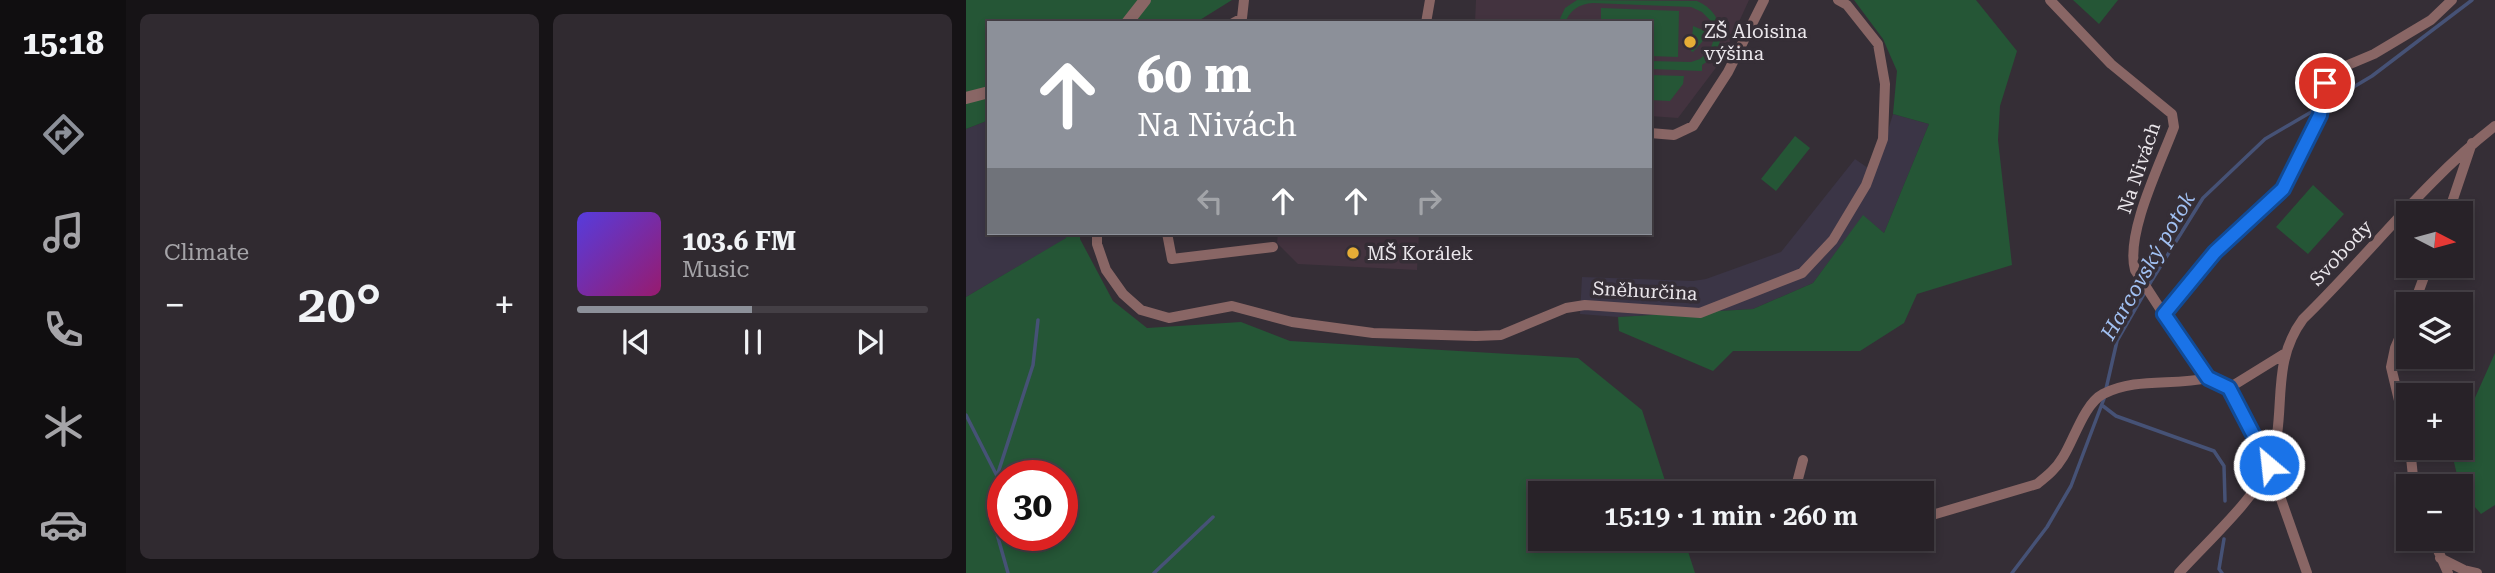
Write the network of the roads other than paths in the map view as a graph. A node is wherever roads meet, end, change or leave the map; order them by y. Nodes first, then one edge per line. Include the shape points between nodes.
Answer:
1 (1145, 0) edge
2 (1244, 0) edge
3 (1430, 0) edge
4 (1764, 0) edge
5 (1838, 0) edge
6 (2050, 0) edge
7 (2452, 0) edge
8 (1130, 21) edge
9 (1237, 21) edge
10 (1426, 21) edge
11 (987, 92) edge
12 (969, 94) edge
13 (2495, 126) edge
14 (1652, 133) edge
15 (2472, 144) junction
16 (2453, 201) edge
17 (1097, 235) edge
18 (1167, 235) edge
19 (1273, 247) dead end
20 (2164, 314) junction
21 (2396, 346) edge
22 (2284, 354) junction
23 (2208, 378) junction
24 (2229, 388) junction
25 (2396, 388) edge
26 (1803, 460) dead end
27 (2269, 465) junction
28 (1797, 481) edge
29 (1934, 514) edge
30 (2437, 551) edge
31 (2440, 558) junction
32 (2179, 573) edge
33 (2307, 573) edge
34 (2448, 573) edge
35 (2477, 573) edge

1 - 8 street
2 - 9 street via 1242,18
3 - 10 street
4 - 14 street via 1728,72 1693,125 1674,135
5 - 17 street, Sněhurčina via 1878,44 1885,84 1883,139 1866,185 1833,240 1802,273 1700,313 1585,305 1566,308 1501,335 1476,336 1373,333 1292,322 1232,306 1169,318 1141,310 1123,294 1106,271
6 - 20 street, Na Nivách via 2111,65 2172,114 2174,127 2135,234 2133,260
7 - 20 street via 2431,20 2336,71 2325,83 2320,115 2283,189 2215,252
11 - 12 street
13 - 15 street, Svobody
15 - 16 street
15 - 22 street, Svobody via 2302,319
18 - 19 street via 1172,260
20 - 23 street, Na Nivách
21 - 25 street via 2391,367
22 - 24 street
22 - 27 street, Svobody
23 - 24 street
23 - 29 street via 2142,383 2099,396 2063,458 2037,484
24 - 27 street
26 - 28 street
27 - 32 street via 2248,498
27 - 33 street
30 - 31 street
31 - 34 street
31 - 35 street

